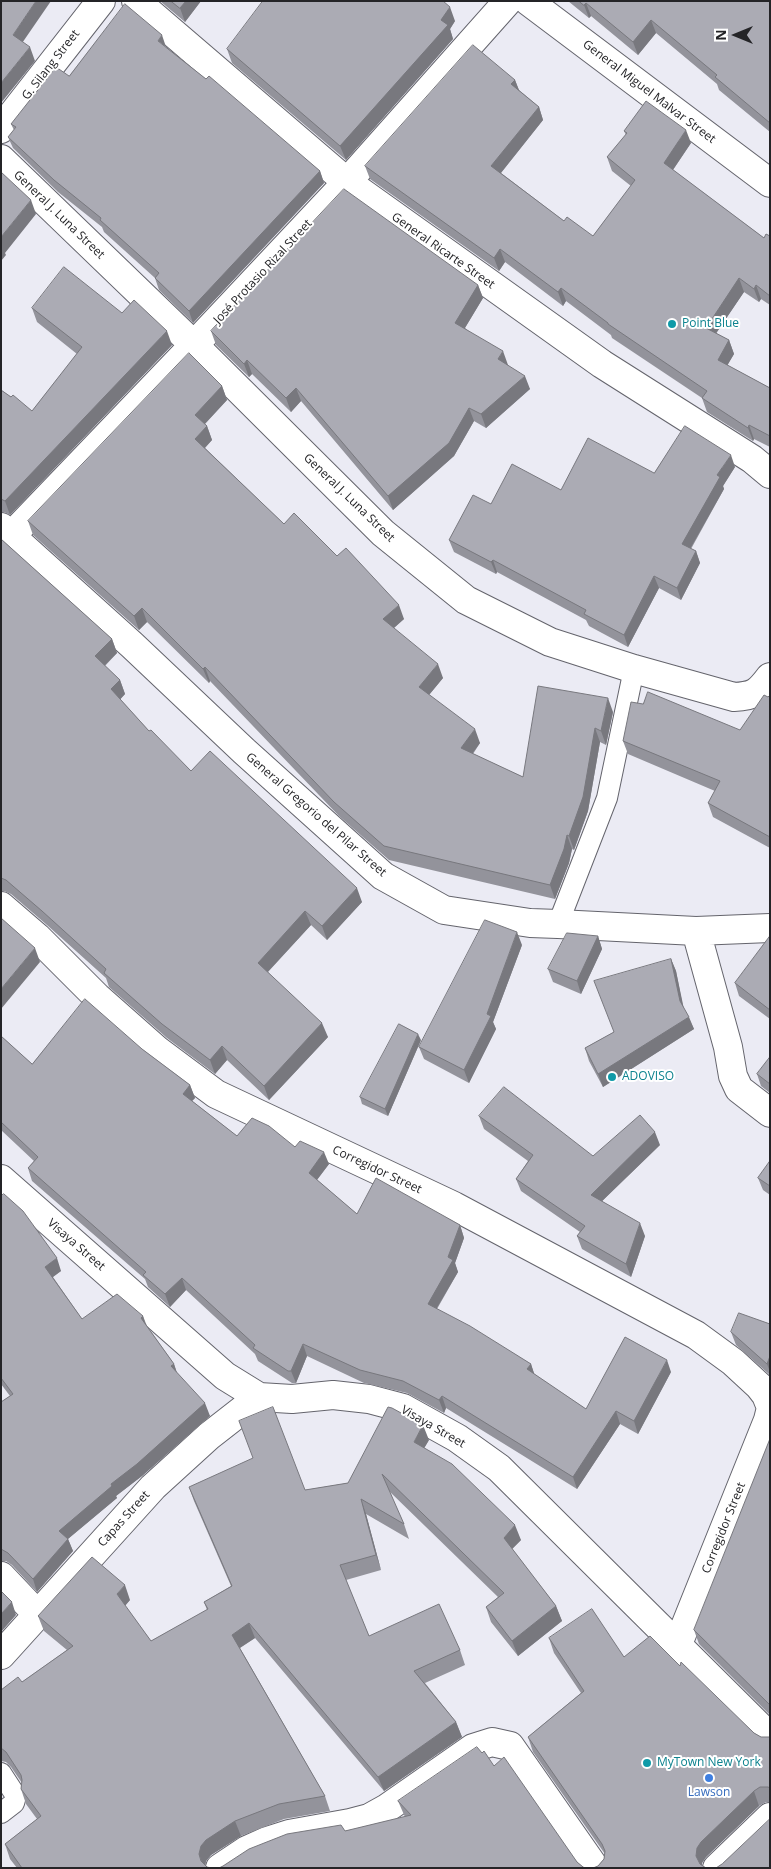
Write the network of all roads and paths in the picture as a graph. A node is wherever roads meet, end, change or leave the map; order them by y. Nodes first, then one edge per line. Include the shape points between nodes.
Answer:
1 (101, 1) edge
2 (136, 1) edge
3 (508, 1) edge
4 (528, 1) edge
5 (1, 129) edge
6 (1, 159) edge
7 (346, 182) junction
8 (770, 183) edge
9 (194, 344) junction
10 (770, 474) edge
11 (6, 532) edge
12 (634, 669) junction
13 (770, 677) edge
14 (1, 906) edge
15 (558, 924) junction
16 (770, 928) edge
17 (696, 931) junction
18 (770, 1113) edge
19 (1, 1179) edge
20 (259, 1397) junction
21 (770, 1405) edge
22 (770, 1412) edge
23 (1, 1576) edge
24 (38, 1615) junction
25 (678, 1644) junction
26 (1, 1655) edge
27 (770, 1737) edge
28 (1, 1773) edge
29 (1, 1814) edge
30 (770, 1817) edge
31 (220, 1868) edge
32 (595, 1868) edge
33 (717, 1868) edge

1 - 5 street, G. Silang Street
2 - 7 street, General Ricarte Street
3 - 7 street, José Protasio Rizal Street
4 - 8 street, General Miguel Malvar Street
6 - 9 street, General J. Luna Street
7 - 9 street, José Protasio Rizal Street
7 - 10 street, General Ricarte Street via 602,364 752,459
9 - 11 street, José Protasio Rizal Street
9 - 12 street, General J. Luna Street via 383,533 466,600 550,642
11 - 15 street, General Gregorio del Pilar Street via 383,876 444,910
12 - 13 street, General J. Luna Street via 734,697 750,696
12 - 15 lane via 607,798
14 - 21 street, Corregidor Street via 157,1050 216,1094 454,1206 696,1335 759,1386
15 - 17 street, General Gregorio del Pilar Street
16 - 17 street, General Gregorio del Pilar Street
17 - 18 street via 733,1076 739,1089
19 - 20 street, Visaya Street via 225,1376
20 - 24 street, Capas Street via 209,1436 153,1487
20 - 25 street, Visaya Street via 292,1399 334,1395 369,1399 403,1408 457,1438 499,1468
22 - 25 street, Corregidor Street
23 - 24 street
24 - 26 street, Capas Street
25 - 27 street, Visaya Street
28 - 29 lane via 16,1796 14,1803
30 - 33 street
31 - 32 street via 268,1841 369,1818 473,1748 492,1742 510,1746

